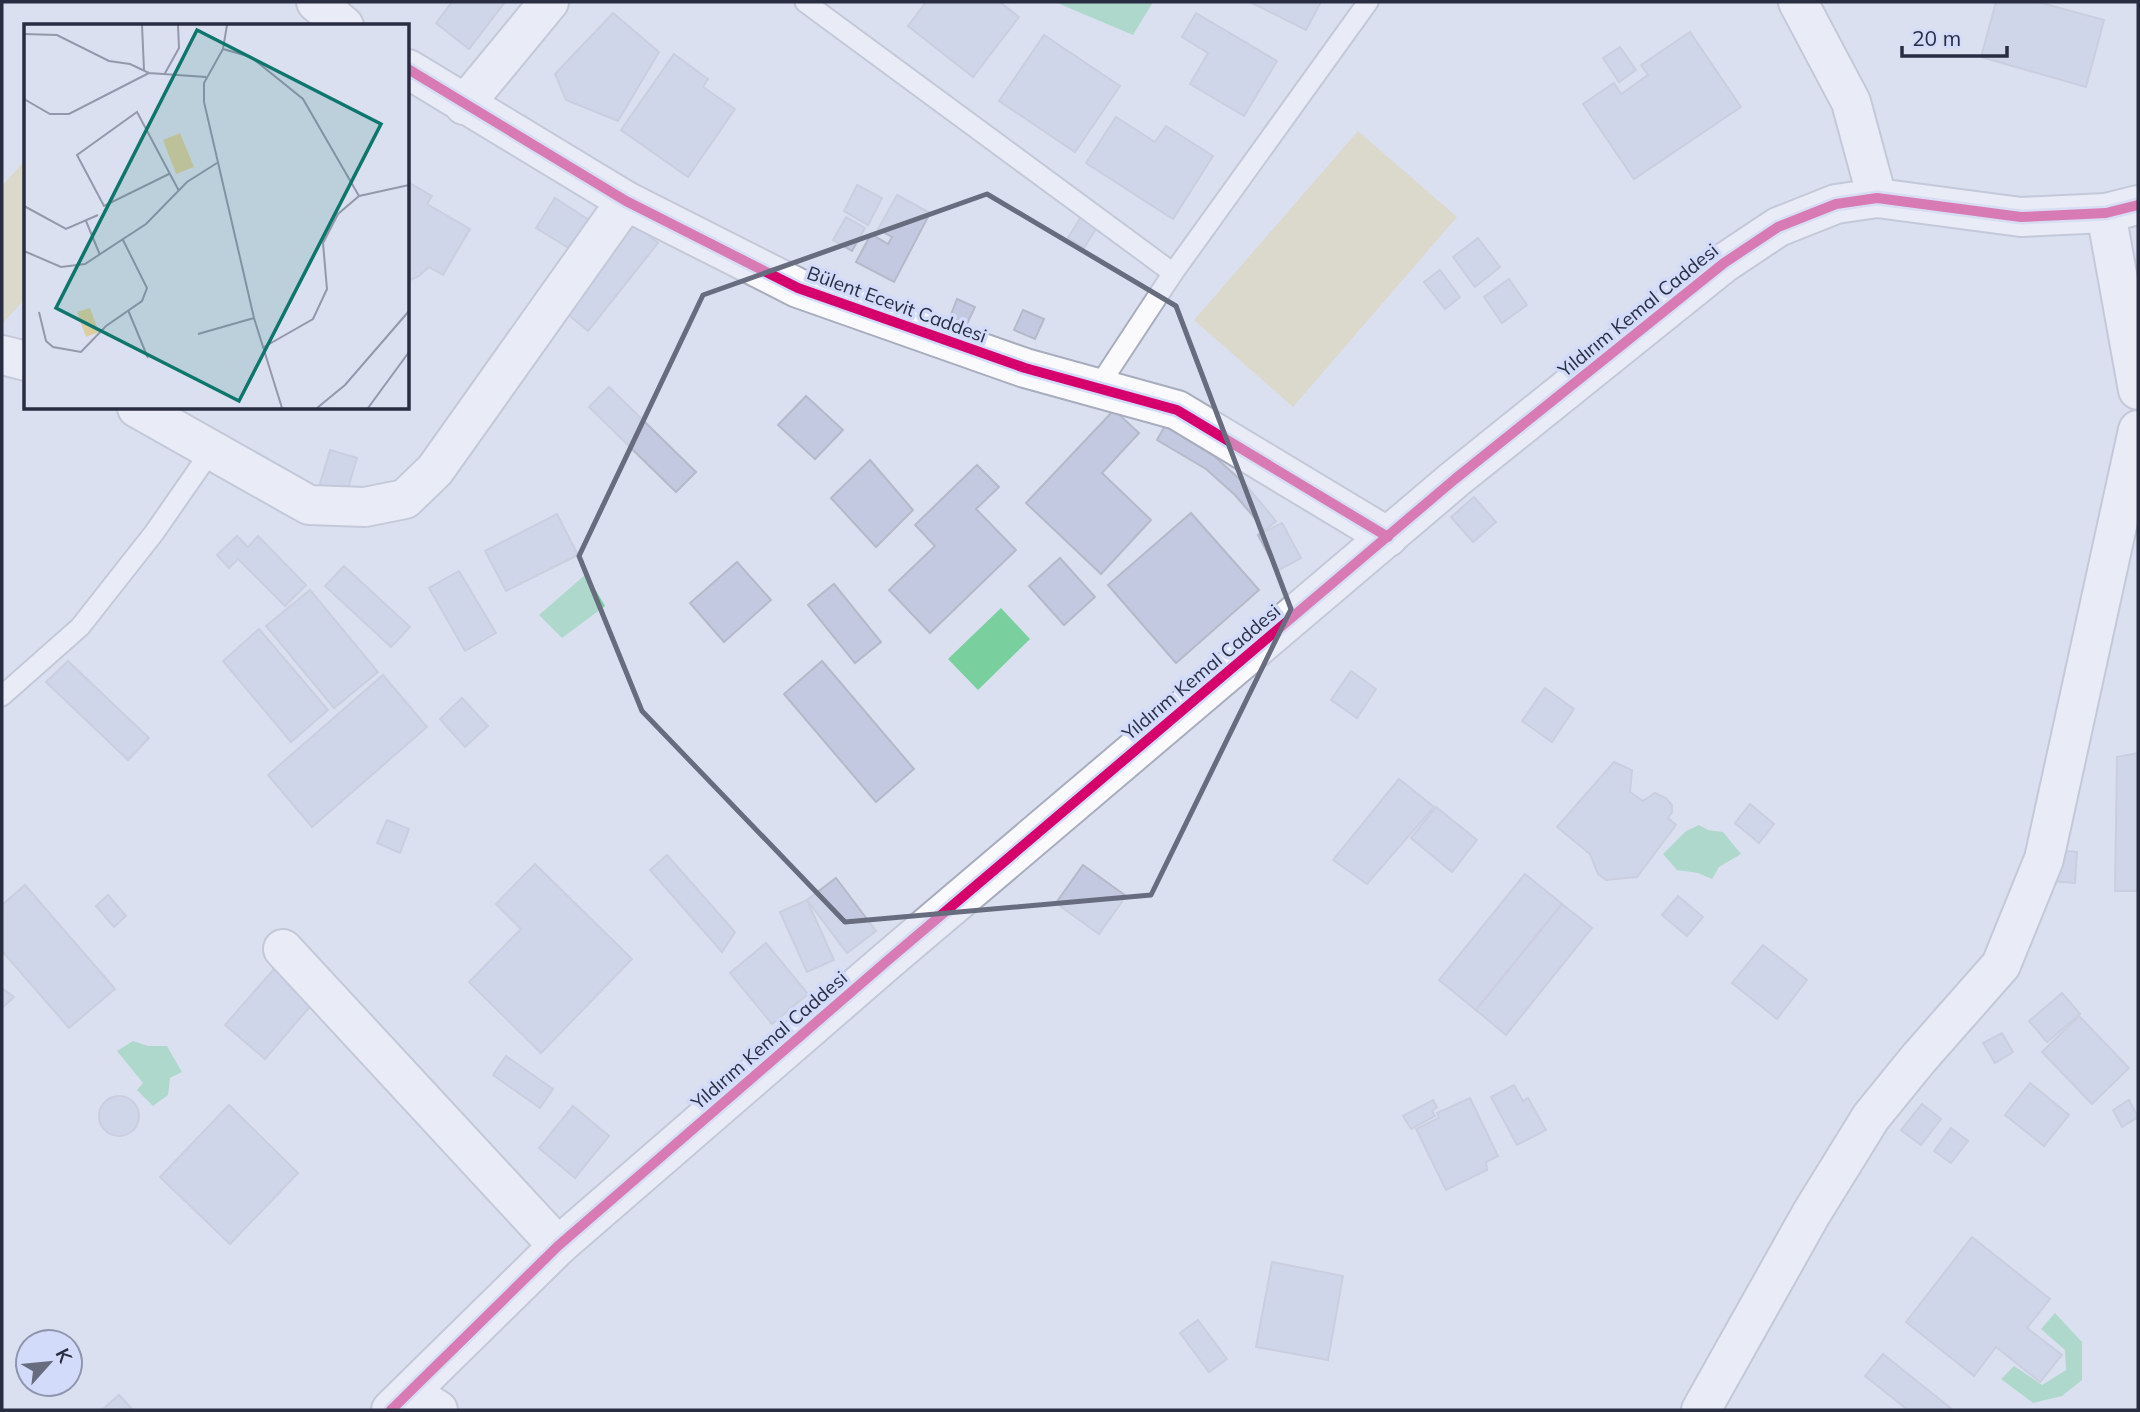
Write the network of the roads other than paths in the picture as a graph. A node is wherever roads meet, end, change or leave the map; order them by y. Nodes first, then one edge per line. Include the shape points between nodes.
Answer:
1 (316, 2) edge
2 (549, 2) edge
3 (805, 2) edge
4 (1368, 2) edge
5 (1798, 2) edge
6 (342, 24) edge
7 (410, 70) edge
8 (464, 105) junction
9 (1877, 198) junction
10 (626, 201) junction
11 (2122, 209) edge
12 (1173, 273) junction
13 (2, 355) edge
14 (24, 360) edge
15 (1098, 387) junction
16 (2138, 390) edge
17 (140, 410) edge
18 (2138, 430) edge
19 (211, 451) junction
20 (1388, 537) junction
21 (2, 696) edge
22 (283, 949) dead end
23 (558, 1245) junction
24 (414, 1404) edge
25 (1701, 1410) edge

1 - 6 street
2 - 8 street
3 - 12 lane
4 - 12 lane
5 - 9 street via 1851,102
7 - 8 street, Bülent Ecevit Caddesi
8 - 10 street, Bülent Ecevit Caddesi
9 - 11 street, Yıldırım Kemal Caddesi via 2021,216
9 - 20 street, Yıldırım Kemal Caddesi via 1836,204 1778,227 1724,263
10 - 15 street, Bülent Ecevit Caddesi via 798,288 1025,368
10 - 19 street via 435,470 405,499 365,506 309,505
11 - 16 street
12 - 15 lane
13 - 14 street
15 - 20 street, Bülent Ecevit Caddesi via 1177,410
17 - 19 street
18 - 25 street via 2044,859 2001,965 1871,1117
19 - 21 lane via 80,627
20 - 23 street, Yıldırım Kemal Caddesi
22 - 23 street
23 - 24 street, Yıldırım Kemal Caddesi

